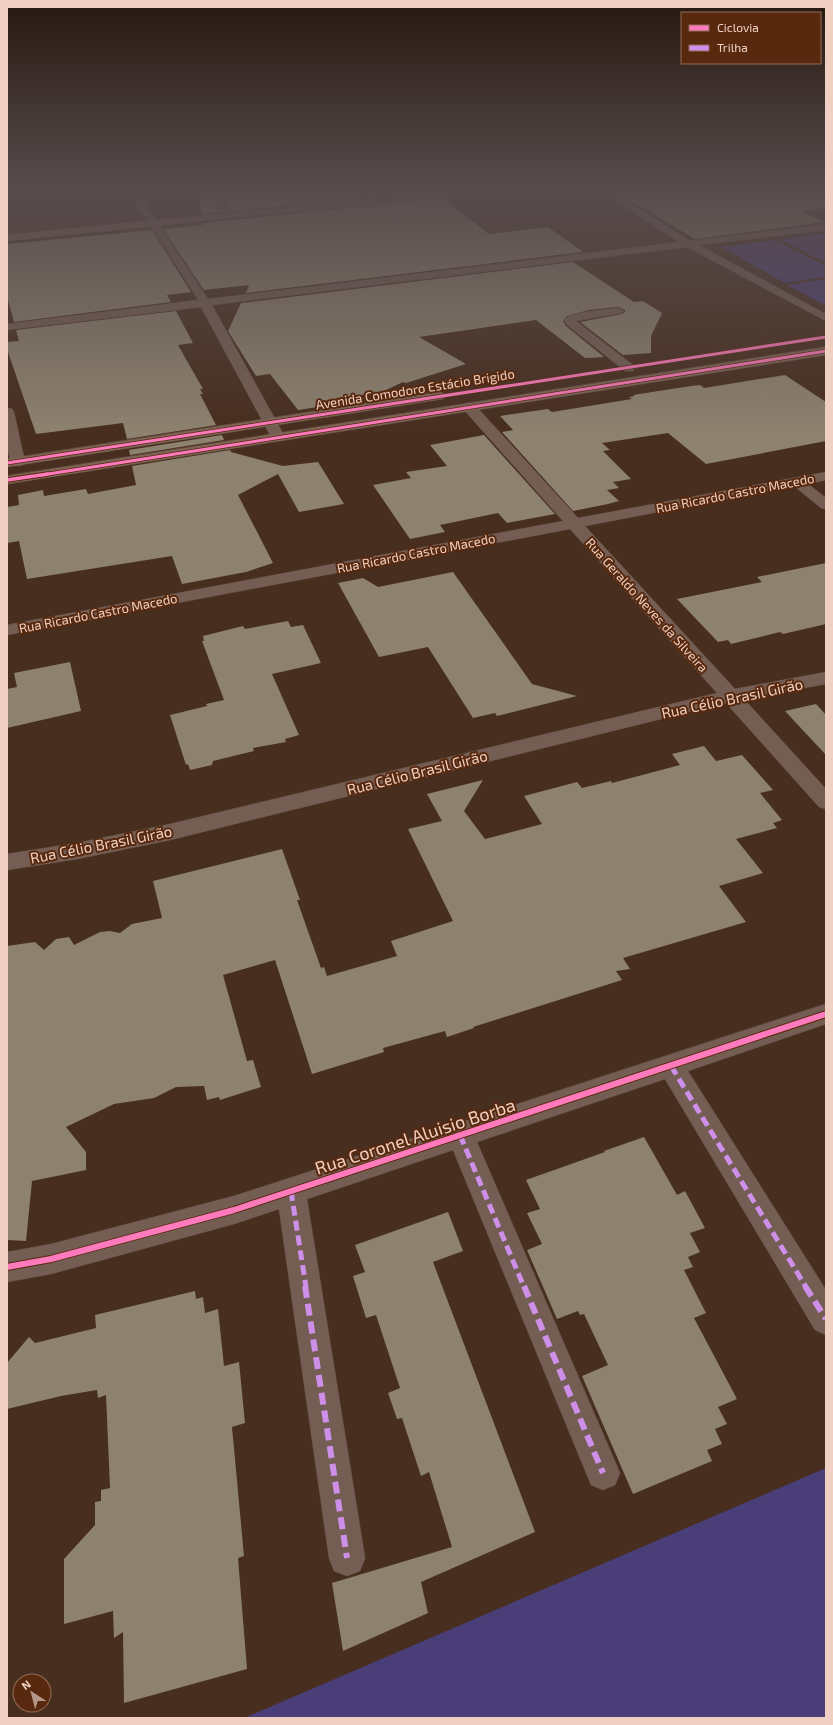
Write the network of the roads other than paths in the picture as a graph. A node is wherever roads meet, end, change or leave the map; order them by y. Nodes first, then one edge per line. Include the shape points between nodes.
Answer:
1 (185, 270) edge
2 (481, 270) edge
3 (738, 270) edge
4 (205, 303) junction
5 (618, 311) dead end
6 (826, 318) edge
7 (7, 327) edge
8 (826, 337) edge
9 (826, 351) edge
10 (629, 368) junction
11 (470, 407) junction
12 (7, 412) edge
13 (270, 422) junction
14 (278, 437) junction
15 (12, 463) edge
16 (826, 476) edge
17 (7, 480) edge
18 (796, 481) junction
19 (826, 504) edge
20 (574, 524) junction
21 (7, 630) edge
22 (826, 678) edge
23 (730, 696) junction
24 (826, 802) edge
25 (7, 862) edge
26 (826, 1014) edge
27 (671, 1066) junction
28 (460, 1136) junction
29 (291, 1191) junction
30 (7, 1267) edge
31 (826, 1319) edge
32 (603, 1473) dead end
33 (347, 1558) dead end

1 - 4 street
2 - 4 street
3 - 6 street
4 - 7 street
4 - 13 street
5 - 10 street via 574,318 570,323
8 - 10 main road, Avenida Comodoro Estácio Brigido
9 - 11 main road, Avenida Comodoro Estácio Brigido
10 - 13 main road, Avenida Comodoro Estácio Brigido
11 - 14 main road, Avenida Comodoro Estácio Brigido
11 - 20 street, Rua Geraldo Neves da Silveira
12 - 15 street
13 - 14 street
13 - 15 main road, Avenida Comodoro Estácio Brigido
14 - 17 main road, Avenida Comodoro Estácio Brigido
16 - 18 street, Rua Ricardo Castro Macedo
18 - 19 street
18 - 20 street, Rua Ricardo Castro Macedo
20 - 21 street, Rua Ricardo Castro Macedo
20 - 23 street, Rua Geraldo Neves da Silveira
22 - 23 street, Rua Célio Brasil Girão
23 - 24 street, Rua Geraldo Neves da Silveira
23 - 25 street, Rua Célio Brasil Girão via 170,832
26 - 27 street, Rua Coronel Aluisio Borba
27 - 28 street, Rua Coronel Aluisio Borba
27 - 31 street
28 - 29 street, Rua Coronel Aluisio Borba
28 - 32 street
29 - 30 street, Rua Coronel Aluisio Borba via 234,1210 59,1257
29 - 33 street

